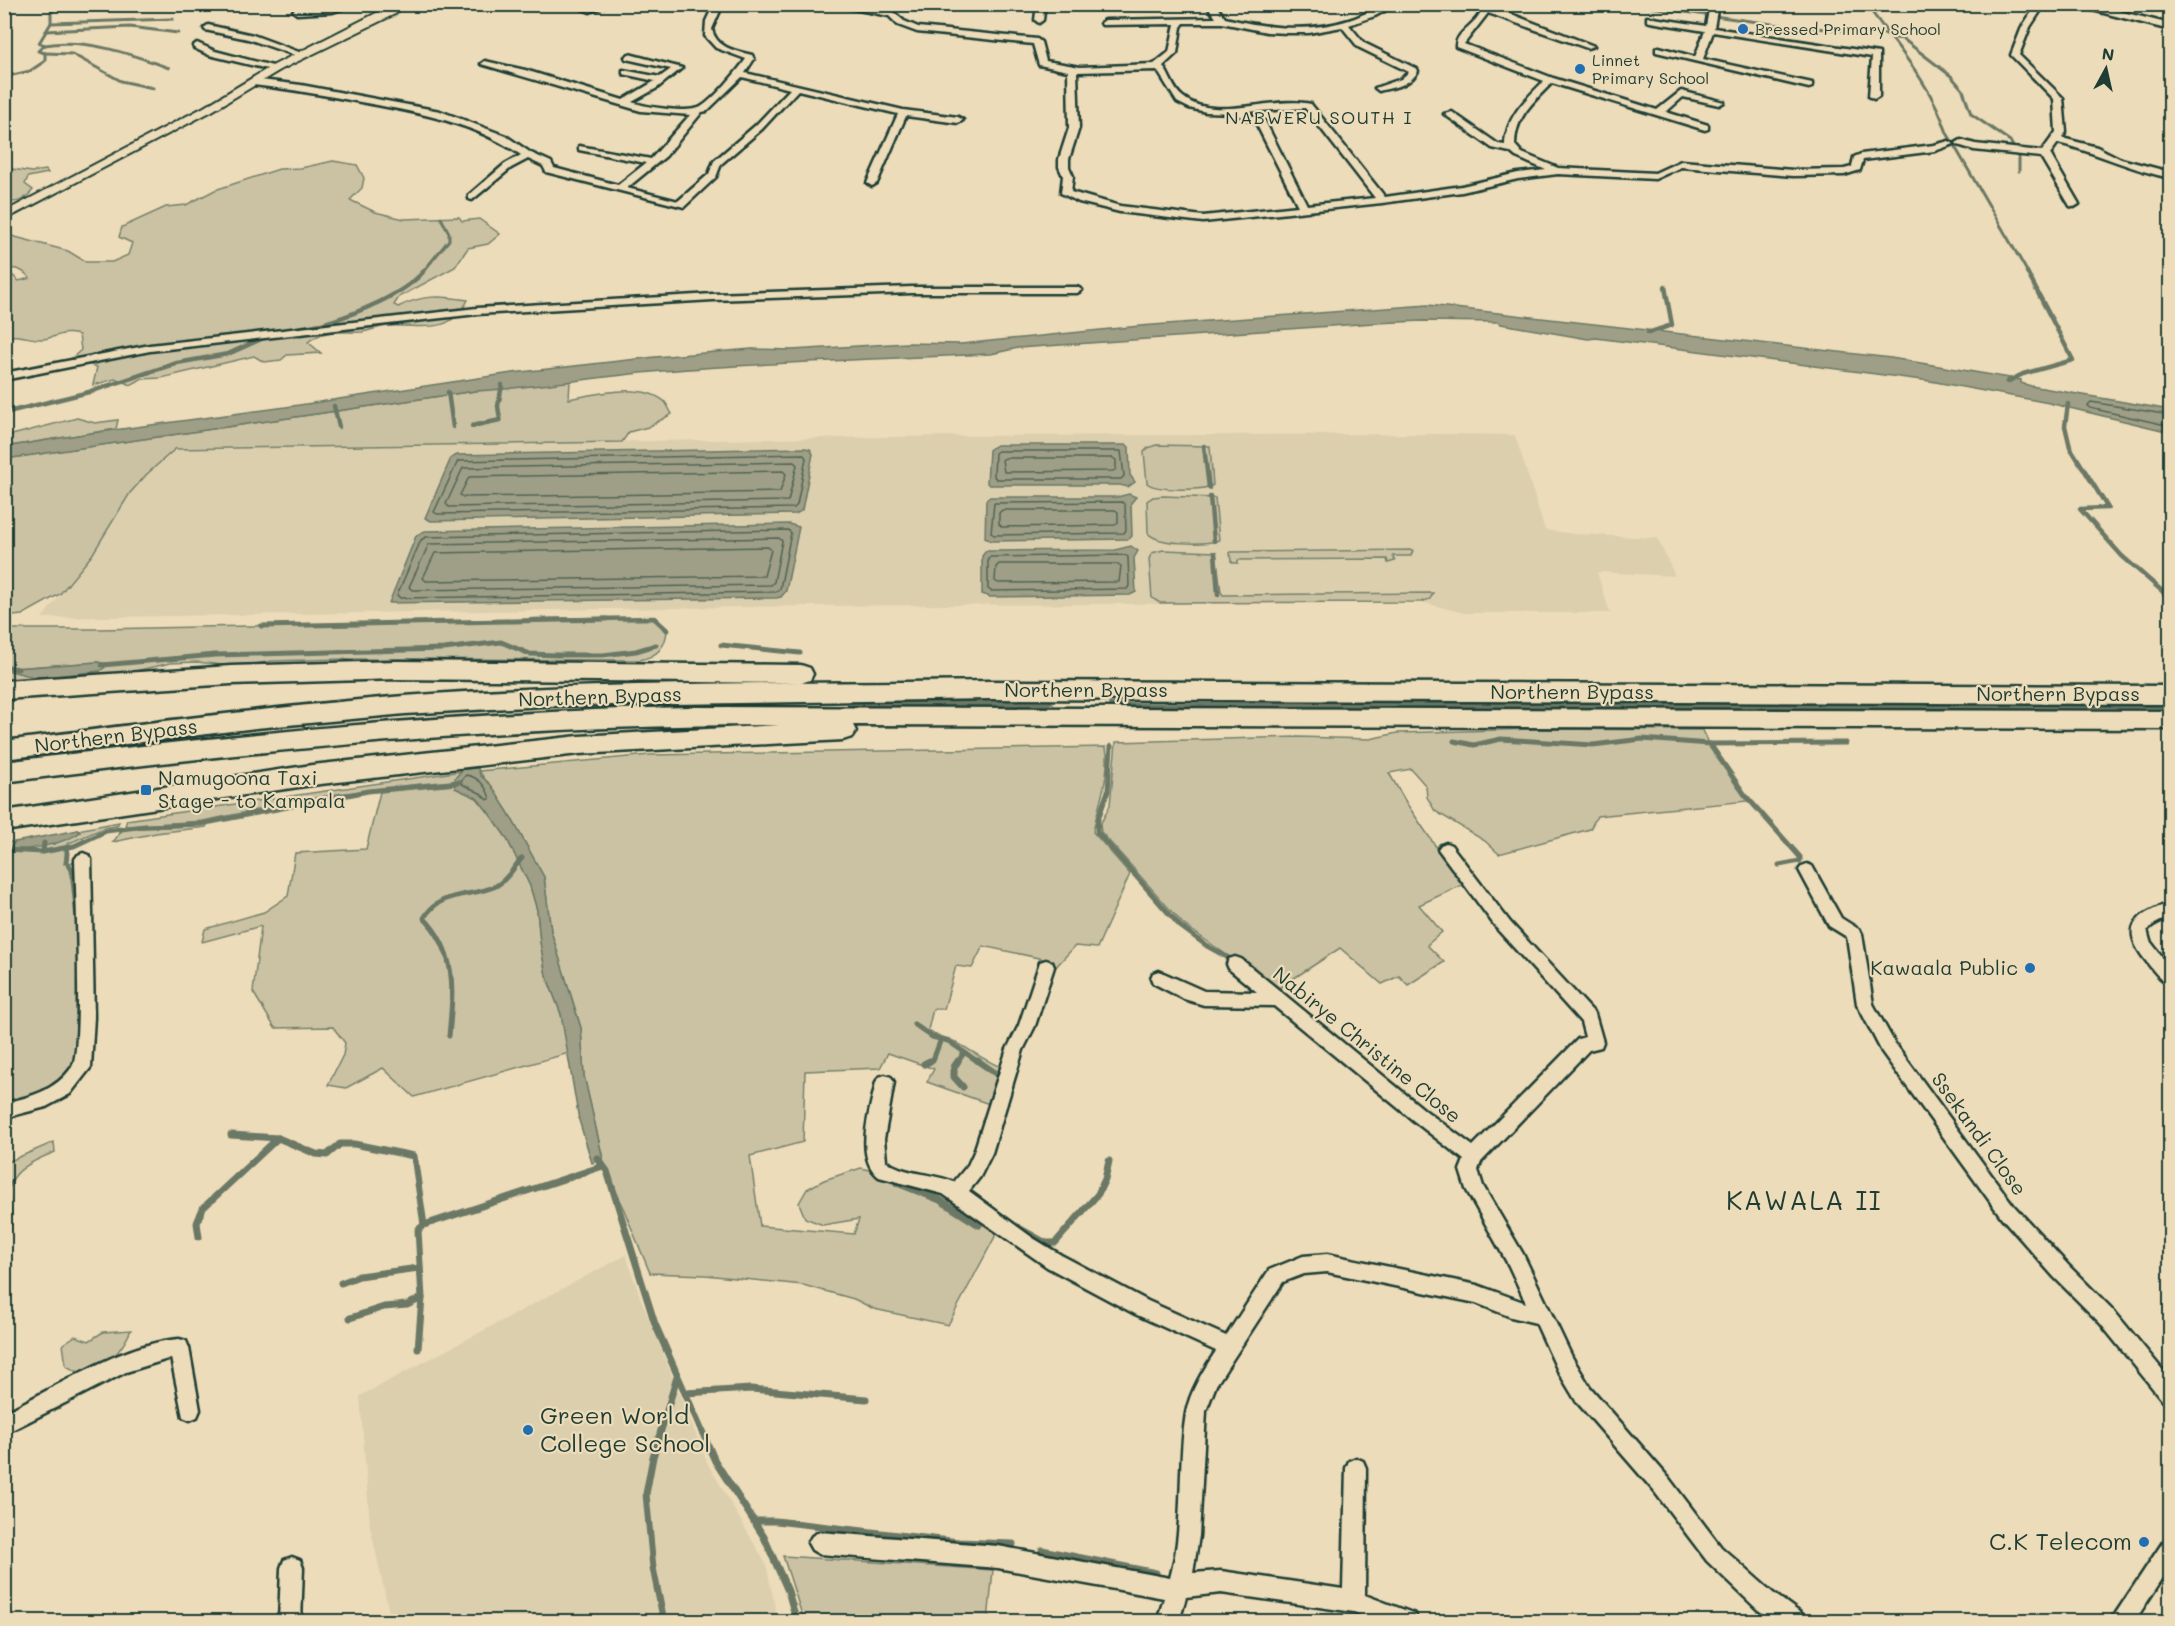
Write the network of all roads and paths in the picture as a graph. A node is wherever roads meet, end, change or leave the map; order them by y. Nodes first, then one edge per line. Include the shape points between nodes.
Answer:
1 (351, 4) edge
2 (401, 4) edge
3 (573, 4) edge
4 (605, 4) edge
5 (719, 4) edge
6 (831, 4) edge
7 (1041, 4) edge
8 (1210, 4) edge
9 (1377, 4) edge
10 (1714, 4) edge
11 (2042, 4) edge
12 (2073, 4) edge
13 (1390, 6) edge
14 (1481, 7) edge
15 (297, 11) dead end
16 (1650, 19) dead end
17 (1039, 20) dead end
18 (1222, 20) junction
19 (1182, 21) junction
20 (1105, 23) dead end
21 (1345, 26) junction
22 (2170, 27) edge
23 (208, 28) dead end
24 (1710, 28) junction
25 (197, 46) dead end
26 (1590, 46) dead end
27 (1659, 50) dead end
28 (303, 55) junction
29 (629, 57) dead end
30 (1698, 60) junction
31 (485, 64) dead end
32 (1156, 67) junction
33 (276, 68) junction
34 (1072, 68) junction
35 (626, 72) dead end
36 (740, 74) junction
37 (662, 80) junction
38 (1550, 80) junction
39 (252, 82) junction
40 (1809, 85) dead end
41 (796, 87) junction
42 (1379, 88) dead end
43 (1874, 96) dead end
44 (1719, 102) dead end
45 (624, 103) junction
46 (1232, 111) junction
47 (698, 112) junction
48 (903, 113) junction
49 (1659, 113) junction
50 (1449, 114) dead end
51 (958, 120) dead end
52 (1705, 127) dead end
53 (2055, 139) junction
54 (1948, 144) dead end
55 (1961, 144) dead end
56 (582, 148) dead end
57 (1511, 149) junction
58 (2045, 154) junction
59 (528, 155) junction
60 (654, 162) junction
61 (1558, 171) junction
62 (2170, 175) edge
63 (872, 183) dead end
64 (621, 188) junction
65 (472, 197) dead end
66 (1382, 200) junction
67 (2074, 204) dead end
68 (1304, 208) junction
69 (4, 217) edge
70 (1077, 290) dead end
71 (4, 377) edge
72 (4, 690) edge
73 (990, 690) junction
74 (2170, 695) edge
75 (981, 716) junction
76 (2170, 720) edge
77 (4, 750) edge
78 (4, 772) edge
79 (4, 821) edge
80 (1446, 849) dead end
81 (83, 859) dead end
82 (1807, 870) dead end
83 (2170, 909) edge
84 (1235, 964) dead end
85 (1046, 967) dead end
86 (2170, 977) edge
87 (1159, 978) dead end
88 (1278, 999) junction
89 (885, 1082) dead end
90 (4, 1111) edge
91 (1474, 1157) junction
92 (956, 1194) junction
93 (1543, 1316) junction
94 (1229, 1348) junction
95 (2170, 1394) edge
96 (190, 1410) dead end
97 (4, 1424) edge
98 (1356, 1467) dead end
99 (819, 1543) dead end
100 (2170, 1549) edge
101 (292, 1568) dead end
102 (1184, 1587) junction
103 (1354, 1601) junction
104 (290, 1622) edge
105 (1168, 1622) edge
106 (1407, 1622) edge
107 (1794, 1622) edge
108 (2121, 1622) edge

1 - 15 street via 333,10
2 - 28 street
3 - 4 street via 590,10
5 - 36 street via 707,28 708,35 718,46 749,57
6 - 34 street via 892,14 916,29 1037,42 1046,66
7 - 17 street
8 - 18 street
9 - 13 street
10 - 24 street
11 - 53 street via 2026,27 2015,55 2058,98 2061,132
12 - 22 main road
13 - 21 street
14 - 26 street
14 - 38 street via 1483,19 1459,45
16 - 24 street
18 - 19 street
18 - 21 street via 1274,31
19 - 20 street
19 - 32 street via 1176,27 1173,53
21 - 42 street via 1361,45 1414,71 1406,81
23 - 28 street
24 - 30 street
24 - 43 street via 1795,45 1876,55
25 - 33 street
27 - 30 street
28 - 33 street
29 - 37 street via 678,68
30 - 40 street
31 - 45 street
32 - 34 street
32 - 46 street via 1181,100
33 - 39 street
34 - 68 street via 1074,128 1064,159 1068,176 1065,189 1069,195 1120,209 1181,218
35 - 37 street
36 - 41 street
36 - 47 street
37 - 45 street
38 - 49 street
38 - 57 street via 1511,125
39 - 59 street via 436,113 503,138
39 - 69 street
41 - 48 street
41 - 64 street via 759,127 717,163 713,175 680,205
44 - 49 street via 1681,94
45 - 47 street
46 - 66 street via 1308,106
46 - 68 street via 1260,121
47 - 60 street
48 - 51 street
48 - 63 street
49 - 52 street
50 - 57 street via 1495,146
53 - 58 street
53 - 62 street
54 - 61 street via 1861,157 1857,159 1857,168 1839,172 1789,174 1682,164 1654,176
55 - 58 street
56 - 60 street
57 - 61 street
58 - 67 street
59 - 64 street via 548,164 549,170
59 - 65 street via 508,166
60 - 64 street
61 - 66 street
66 - 68 street
70 - 71 street via 912,290 477,311 150,348
72 - 73 highway via 231,675 397,670 866,675
73 - 74 highway, Northern Bypass
73 - 77 highway, Northern Bypass via 543,697 417,704
75 - 76 highway, Northern Bypass
75 - 78 highway, Northern Bypass via 540,721 257,742
75 - 79 highway via 814,734 579,745 312,775
80 - 91 street via 1504,926 1589,1019 1595,1042 1584,1044
81 - 90 street via 86,1017 82,1067 64,1089 40,1102
82 - 95 street, Ssekandi Close via 1835,922 1854,934 1865,1004 1888,1047 2008,1212 2107,1317
83 - 86 street via 2141,925 2138,932 2140,941
84 - 88 street, Nabirye Christine Close
85 - 92 street via 983,1153
87 - 88 street via 1204,998
88 - 91 street, Nabirye Christine Close
89 - 92 street via 875,1142 880,1166 889,1172 930,1180
91 - 93 street via 1469,1170 1475,1189
92 - 94 street via 1053,1261
93 - 94 street via 1477,1294 1364,1269 1315,1263 1276,1276
93 - 107 street via 1583,1394 1661,1484 1714,1554
94 - 102 street via 1209,1379 1196,1411
96 - 97 street via 179,1348 173,1347 85,1382
98 - 103 street
99 - 102 street via 998,1557
100 - 108 street
101 - 104 street
102 - 103 street via 1221,1582
102 - 105 street
103 - 106 street

